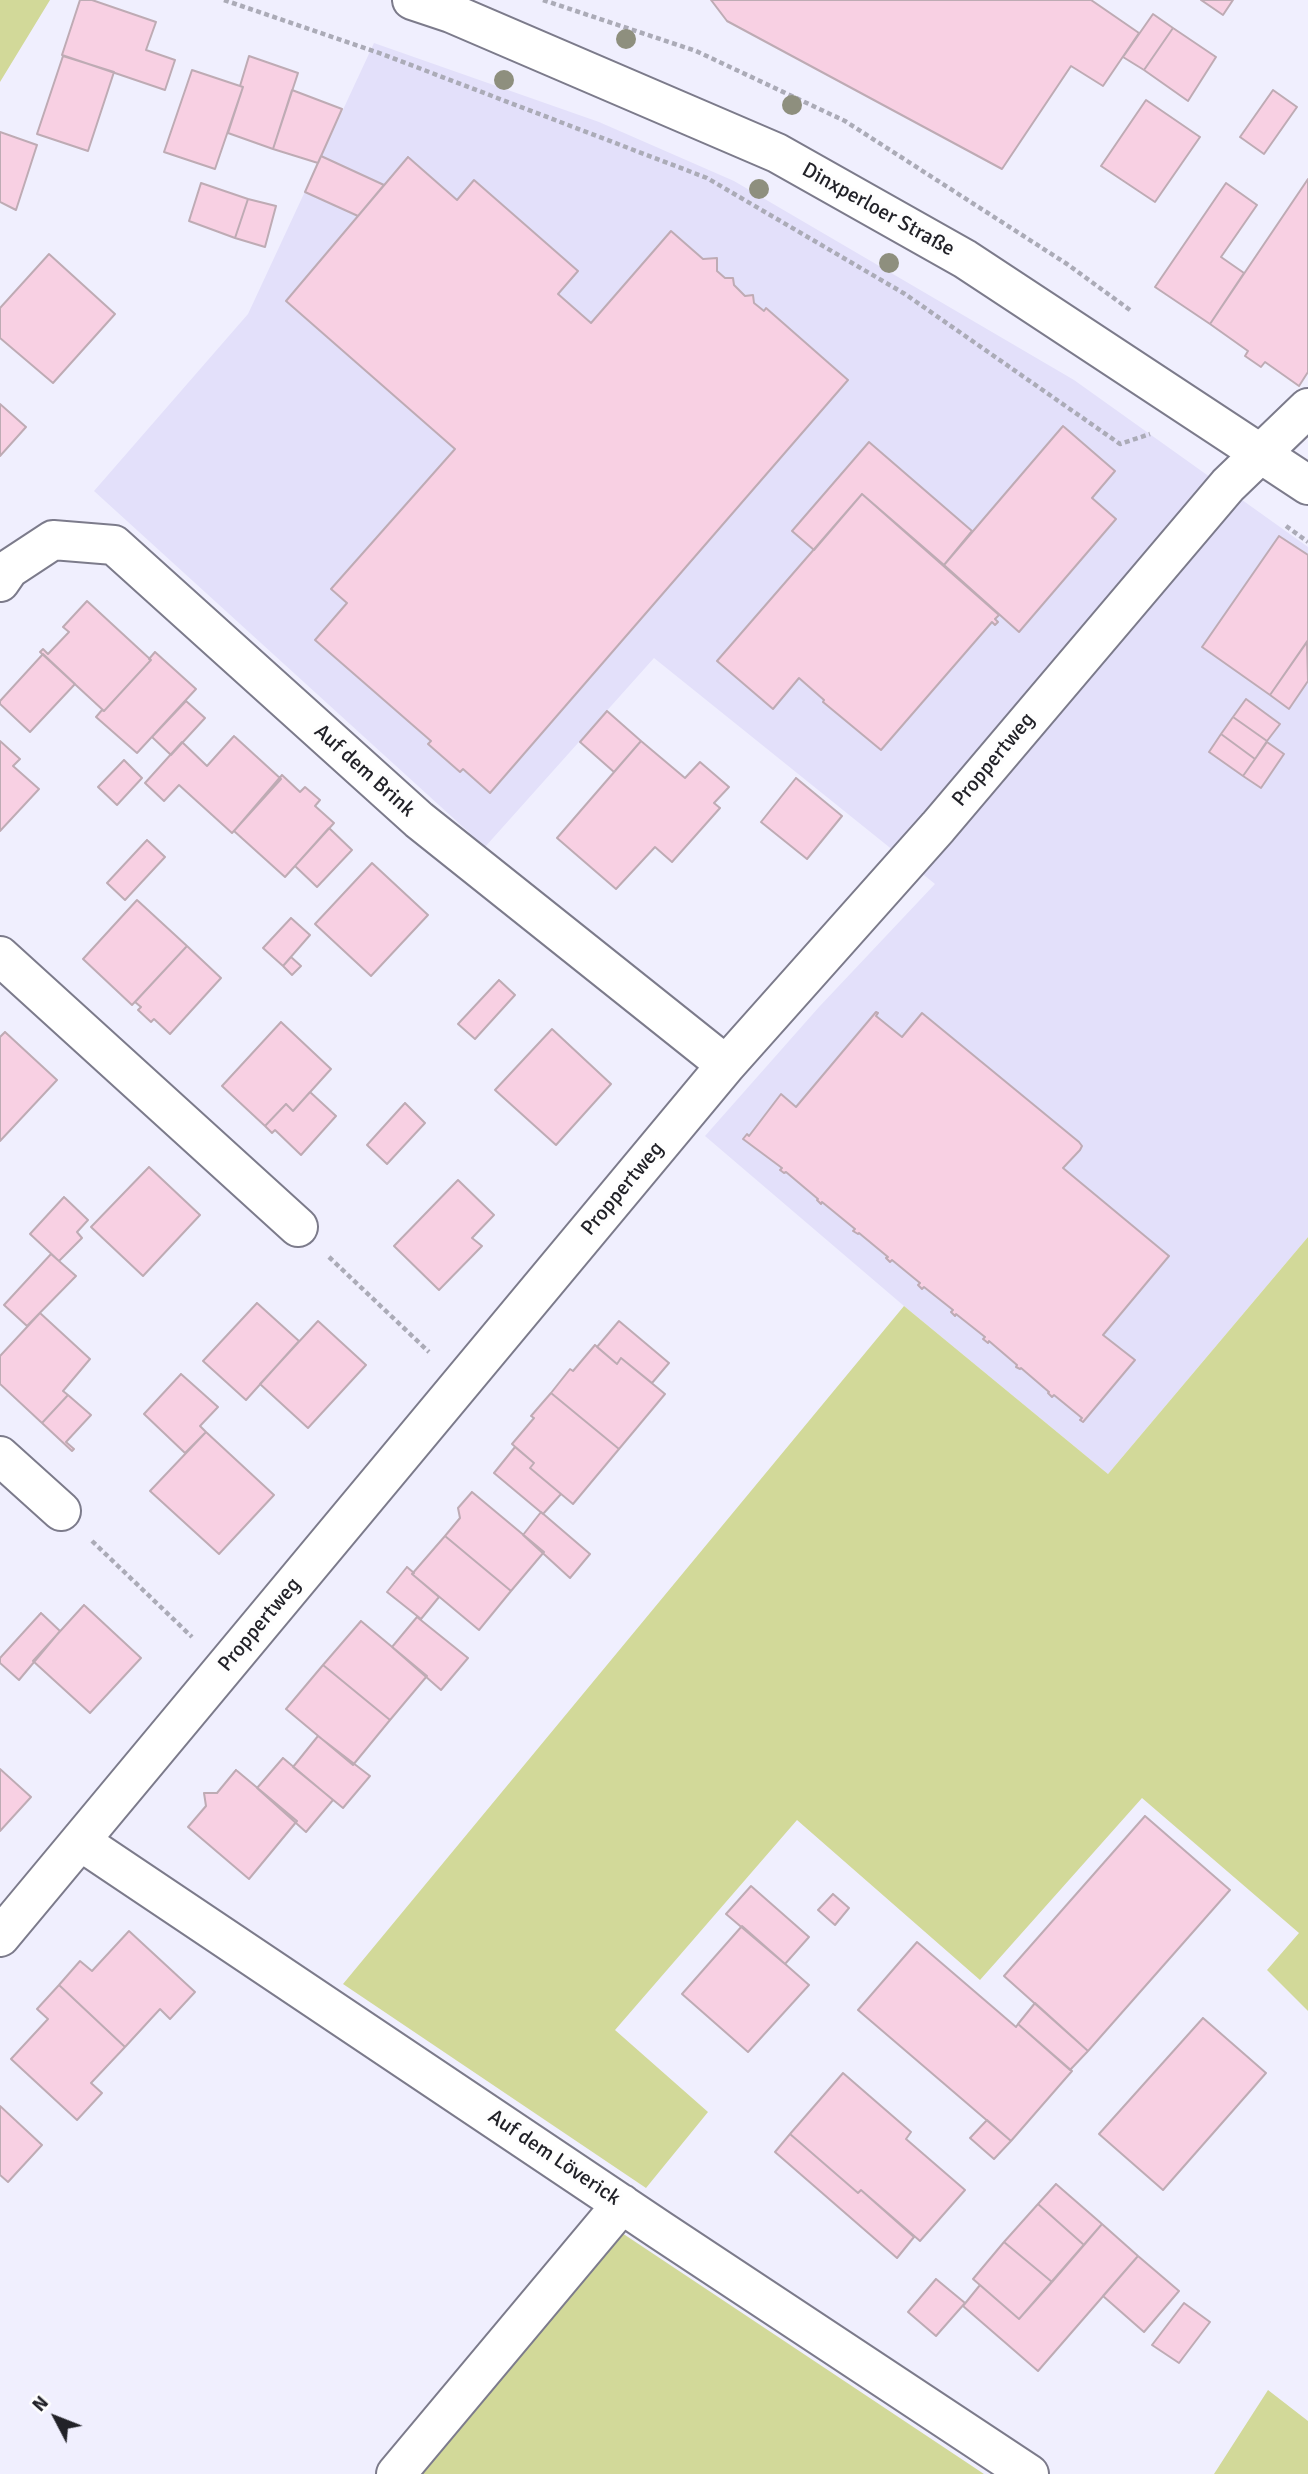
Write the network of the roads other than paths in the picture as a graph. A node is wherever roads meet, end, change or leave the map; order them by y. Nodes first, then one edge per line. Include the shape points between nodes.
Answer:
1 (412, 0) edge
2 (454, 6) edge
3 (1308, 408) edge
4 (1260, 453) junction
5 (1308, 485) edge
6 (0, 582) edge
7 (0, 957) edge
8 (726, 1065) junction
9 (298, 1227) road end
10 (0, 1456) edge
11 (61, 1511) road end
12 (80, 1841) junction
13 (0, 1937) edge
14 (622, 2204) junction
15 (396, 2474) edge
16 (1029, 2474) edge

1 - 2 street, Dinxperloer Straße
2 - 4 street, Dinxperloer Straße via 777,153 965,259
3 - 4 street, Proppertweg
4 - 5 street, Dinxperloer Straße
4 - 8 street, Proppertweg
6 - 8 street, Auf dem Brink via 9,569 53,540 114,545 419,820
7 - 9 street
8 - 12 street, Proppertweg
10 - 11 street
12 - 13 street, Proppertweg
12 - 14 street, Auf dem Löverick
14 - 15 street
14 - 16 street, Auf dem Löverick

